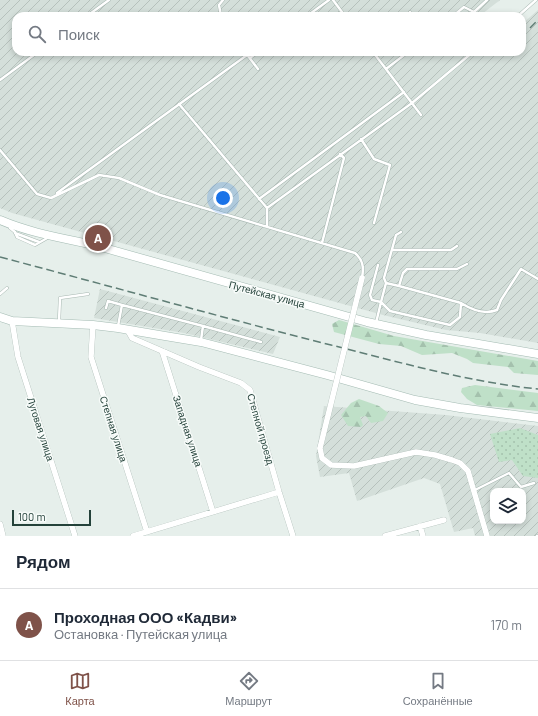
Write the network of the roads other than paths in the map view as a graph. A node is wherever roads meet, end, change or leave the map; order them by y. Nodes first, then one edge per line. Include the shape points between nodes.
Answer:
1 (109, 0) edge
2 (223, 0) edge
3 (329, 0) edge
4 (333, 0) edge
5 (487, 0) edge
6 (536, 0) edge
7 (92, 12) edge
8 (220, 12) edge
9 (312, 12) edge
10 (342, 12) edge
11 (458, 12) edge
12 (474, 12) joint
13 (522, 12) edge
14 (33, 56) edge
15 (246, 56) edge
16 (248, 56) edge
17 (376, 56) edge
18 (403, 56) edge
19 (468, 56) edge
20 (258, 69) dead end
21 (386, 70) junction
22 (0, 80) edge
23 (404, 92) junction
24 (412, 103) junction
25 (179, 104) junction
26 (422, 115) dead end
27 (361, 139) junction
28 (0, 150) edge
29 (340, 154) junction
30 (51, 198) junction
31 (259, 198) junction
32 (267, 208) junction
33 (2, 221) edge
34 (374, 223) dead end
35 (267, 227) junction
36 (401, 232) dead end
37 (51, 236) junction
38 (322, 243) junction
39 (457, 246) dead end
40 (392, 250) junction
41 (467, 264) dead end
42 (378, 265) dead end
43 (362, 278) joint
44 (538, 279) edge
45 (386, 283) junction
46 (399, 286) junction
47 (7, 288) dead end
48 (0, 294) edge
49 (88, 294) dead end
50 (381, 302) junction
51 (461, 303) junction
52 (122, 305) junction
53 (106, 308) dead end
54 (0, 317) edge
55 (12, 321) junction
56 (59, 323) junction
57 (376, 324) junction
58 (93, 325) junction
59 (203, 326) junction
60 (118, 328) junction
61 (127, 329) junction
62 (201, 342) junction
63 (262, 342) dead end
64 (162, 351) junction
65 (538, 354) edge
66 (538, 418) edge
67 (534, 483) dead end
68 (473, 491) junction
69 (279, 492) junction
70 (214, 512) junction
71 (444, 520) dead end
72 (0, 524) edge
73 (420, 526) junction
74 (147, 532) junction
75 (4, 536) edge
76 (75, 536) edge
77 (133, 536) edge
78 (293, 536) edge
79 (385, 536) edge
80 (423, 536) edge
81 (487, 536) edge

1 - 7 lane
2 - 8 lane via 219,5
3 - 9 lane
4 - 10 lane
5 - 12 lane
6 - 13 lane
11 - 12 lane via 464,7
14 - 22 lane
15 - 25 lane
16 - 20 lane
17 - 21 lane
18 - 21 lane
19 - 24 lane
21 - 23 lane
23 - 24 lane
23 - 31 lane
24 - 26 lane
24 - 27 lane
25 - 30 lane
25 - 31 lane
27 - 29 lane
27 - 34 lane via 374,159 390,165
28 - 30 lane via 38,194
29 - 32 lane
29 - 38 lane via 344,158
30 - 35 lane via 99,175 120,178 160,196
31 - 32 lane
32 - 35 lane
33 - 37 main road, Путейская улица
33 - 37 lane via 15,232 39,242
35 - 38 lane
36 - 40 lane via 396,235
37 - 57 main road, Путейская улица via 94,245
38 - 43 lane via 355,252 363,263
39 - 40 lane via 451,250
40 - 45 lane via 384,278
41 - 46 lane via 457,269 407,269
42 - 50 lane via 370,295 372,300
43 - 68 street, bridge via 320,448 322,458 331,465 354,466 416,452 435,455 460,463 468,471
44 - 51 lane via 521,269 500,300 497,310 488,314
45 - 46 lane
45 - 50 lane
46 - 51 lane
47 - 48 lane
49 - 56 lane via 60,298
50 - 51 lane via 390,311 450,325 460,317
50 - 57 lane
52 - 53 lane via 108,301
52 - 59 lane
52 - 60 lane
54 - 55 main road
55 - 56 main road
55 - 76 street, Луговая улица via 18,357
56 - 58 main road
57 - 65 main road, Путейская улица
58 - 60 main road
58 - 74 street, Степная улица via 91,357
59 - 62 lane
59 - 63 lane
60 - 61 main road
61 - 62 main road
61 - 64 street via 132,338
62 - 66 main road via 414,400
64 - 69 street, Степной проезд via 241,383 250,390
64 - 70 street, Западная улица
67 - 68 lane via 521,487 509,473
68 - 81 street
69 - 70 street
69 - 78 street
70 - 74 street
71 - 73 street
72 - 75 street
73 - 79 street
73 - 80 street
74 - 77 street

